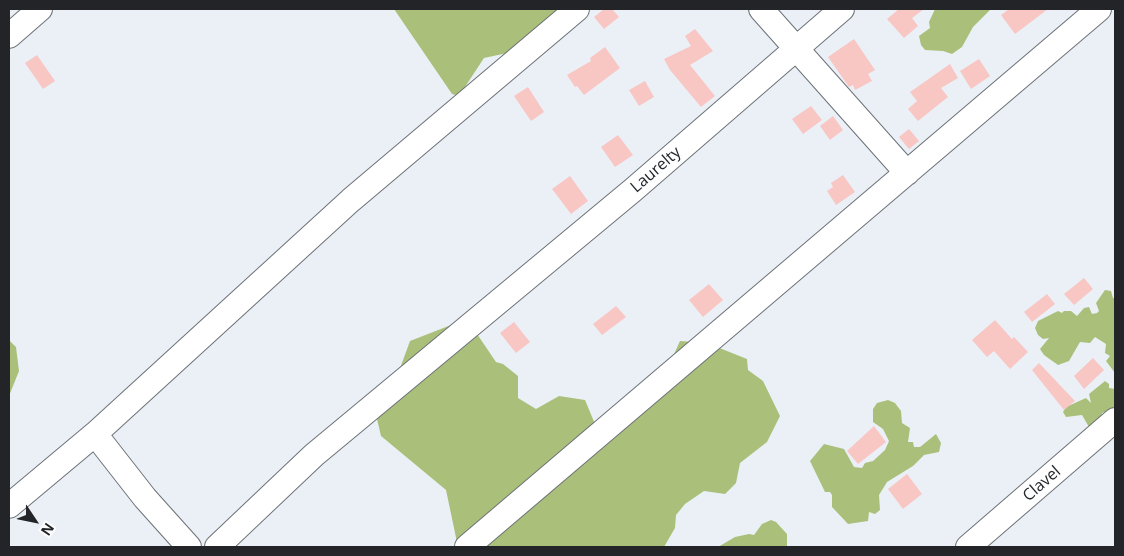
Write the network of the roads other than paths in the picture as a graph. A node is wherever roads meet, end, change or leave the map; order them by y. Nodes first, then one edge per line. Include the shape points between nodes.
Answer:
1 (40, 9) edge
2 (577, 9) edge
3 (761, 9) edge
4 (842, 9) edge
5 (1099, 9) edge
6 (9, 36) edge
7 (797, 49) junction
8 (906, 173) junction
9 (1115, 420) edge
10 (95, 434) junction
11 (9, 506) edge
12 (189, 547) edge
13 (217, 547) edge
14 (467, 547) edge
15 (968, 547) edge

1 - 6 street
2 - 10 street via 350,200
3 - 7 street
4 - 7 street, Laurelty
5 - 8 street
7 - 8 street
7 - 13 street, Laurelty via 468,329 314,455
8 - 14 street
9 - 15 street, Clavel
10 - 11 street
10 - 12 street

